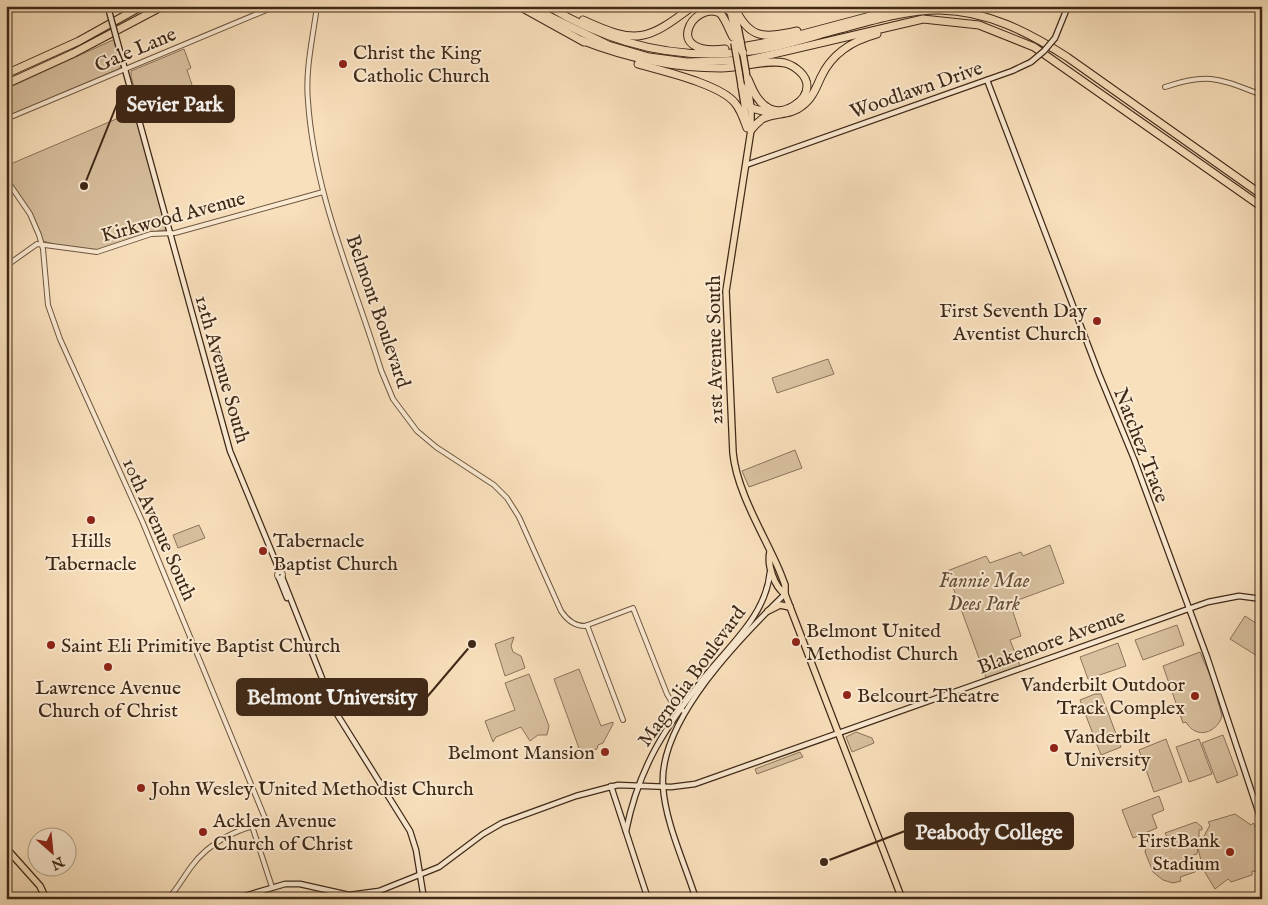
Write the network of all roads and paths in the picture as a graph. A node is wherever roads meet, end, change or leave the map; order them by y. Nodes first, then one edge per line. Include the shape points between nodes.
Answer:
1 (142, 6) edge
2 (163, 6) edge
3 (276, 6) edge
4 (317, 6) edge
5 (519, 6) edge
6 (528, 6) edge
7 (550, 6) edge
8 (693, 6) edge
9 (917, 6) edge
10 (950, 6) edge
11 (1068, 6) edge
12 (729, 7) edge
13 (108, 8) edge
14 (893, 10) junction
15 (948, 20) junction
16 (1003, 21) junction
17 (581, 40) junction
18 (736, 41) junction
19 (743, 53) joint
20 (125, 69) junction
21 (6, 74) edge
22 (748, 79) junction
23 (988, 80) junction
24 (6, 84) edge
25 (742, 87) junction
26 (1165, 87) dead end
27 (1262, 95) edge
28 (751, 108) junction
29 (777, 115) junction
30 (6, 119) edge
31 (749, 129) junction
32 (746, 165) junction
33 (6, 179) edge
34 (323, 192) junction
35 (1262, 195) edge
36 (1262, 207) edge
37 (169, 233) junction
38 (41, 243) junction
39 (6, 266) edge
40 (770, 552) junction
41 (771, 567) junction
42 (785, 594) junction
43 (1262, 599) edge
44 (790, 606) junction
45 (1187, 609) junction
46 (768, 611) junction
47 (587, 625) junction
48 (683, 711) junction
49 (623, 720) dead end
50 (840, 732) junction
51 (637, 785) junction
52 (611, 786) junction
53 (663, 787) junction
54 (1262, 823) edge
55 (252, 826) junction
56 (626, 831) junction
57 (6, 848) edge
58 (421, 875) junction
59 (272, 887) junction
60 (46, 899) edge
61 (168, 899) edge
62 (234, 899) edge
63 (424, 899) edge
64 (648, 899) edge
65 (696, 899) edge
66 (902, 899) edge

1 - 21 highway
2 - 24 highway
3 - 20 street, Gale Lane
4 - 34 street, Belmont Boulevard via 307,100
5 - 17 highway
6 - 15 highway via 608,45 649,57 687,62 748,60 897,24 923,19
7 - 8 highway via 620,35 634,37 667,28
7 - 16 highway via 590,29 632,45 705,55 746,52 922,11 958,11
9 - 14 highway
10 - 16 highway
11 - 23 main road, Woodlawn Drive, bridge via 1055,38 1044,51 1031,62
12 - 14 highway via 748,30 759,35 776,35
12 - 18 highway
13 - 20 main road, 12th Avenue South, bridge
14 - 18 highway via 784,39 720,50 695,44 687,33 687,21 703,7 715,9
15 - 29 highway via 923,23 854,42 833,58 804,105 790,113
15 - 36 highway via 979,25 1034,47
16 - 35 highway via 1067,57
17 - 22 highway via 630,58 680,67 728,68 786,63 797,68 807,85 801,101 781,110 771,110 754,94
17 - 31 highway via 612,55 713,88 734,101
18 - 19 highway, bridge
18 - 25 main road, bridge
19 - 22 main road, bridge
20 - 30 street, Gale Lane
20 - 37 main road, 12th Avenue South
22 - 28 main road
23 - 32 main road, Woodlawn Drive
23 - 45 main road, Natchez Trace via 1098,374 1134,459
25 - 28 highway
25 - 31 main road
26 - 27 street via 1189,79 1210,77
28 - 29 highway
28 - 31 main road
29 - 31 highway
31 - 32 main road, 21st Avenue South
32 - 40 main road, 21st Avenue South via 726,291 733,453 736,470
33 - 38 street, 10th Avenue South via 32,219
34 - 37 street, Kirkwood Avenue
34 - 47 street, Belmont Boulevard via 383,374 402,413 429,442 494,485 506,497 519,517 563,613 576,625
37 - 38 street, Kirkwood Avenue via 151,234 93,253
37 - 58 main road, 12th Avenue South via 230,451 335,711 410,831
38 - 39 street
38 - 55 street, 10th Avenue South via 48,305 54,325 143,523 267,823
40 - 41 main road, 21st Avenue South
40 - 42 main road, 21st Avenue South via 785,585
41 - 42 main road, 21st Avenue South via 779,589
41 - 48 main road, Magnolia Boulevard via 766,592 756,614
42 - 44 main road, 21st Avenue South
42 - 46 main road, Magnolia Boulevard
43 - 45 main road, Blakemore Avenue via 1229,597
44 - 46 main road via 780,605
44 - 50 main road, 21st Avenue South
45 - 50 main road, Blakemore Avenue
45 - 54 main road, Natchez Trace via 1207,657
46 - 48 main road, Magnolia Boulevard
47 - 48 street via 633,608 667,694
47 - 49 street
48 - 51 main road, Magnolia Boulevard via 654,749
48 - 53 main road, Magnolia Boulevard via 669,744
50 - 53 main road, Blakemore Avenue via 695,784
50 - 66 main road, 21st Avenue South
51 - 52 main road, Blakemore Avenue
51 - 53 main road, Blakemore Avenue
51 - 56 main road, Magnolia Boulevard
52 - 56 main road
52 - 58 main road, Blakemore Avenue via 502,822 447,862
53 - 65 main road, Magnolia Boulevard via 667,811
55 - 59 street
55 - 61 street via 227,836 205,852 190,867
56 - 64 main road
57 - 60 main road via 40,886
58 - 59 main road, Blakemore Avenue via 379,890 349,895 300,884
58 - 63 main road, 12th Avenue South
59 - 62 main road, Blakemore Avenue

